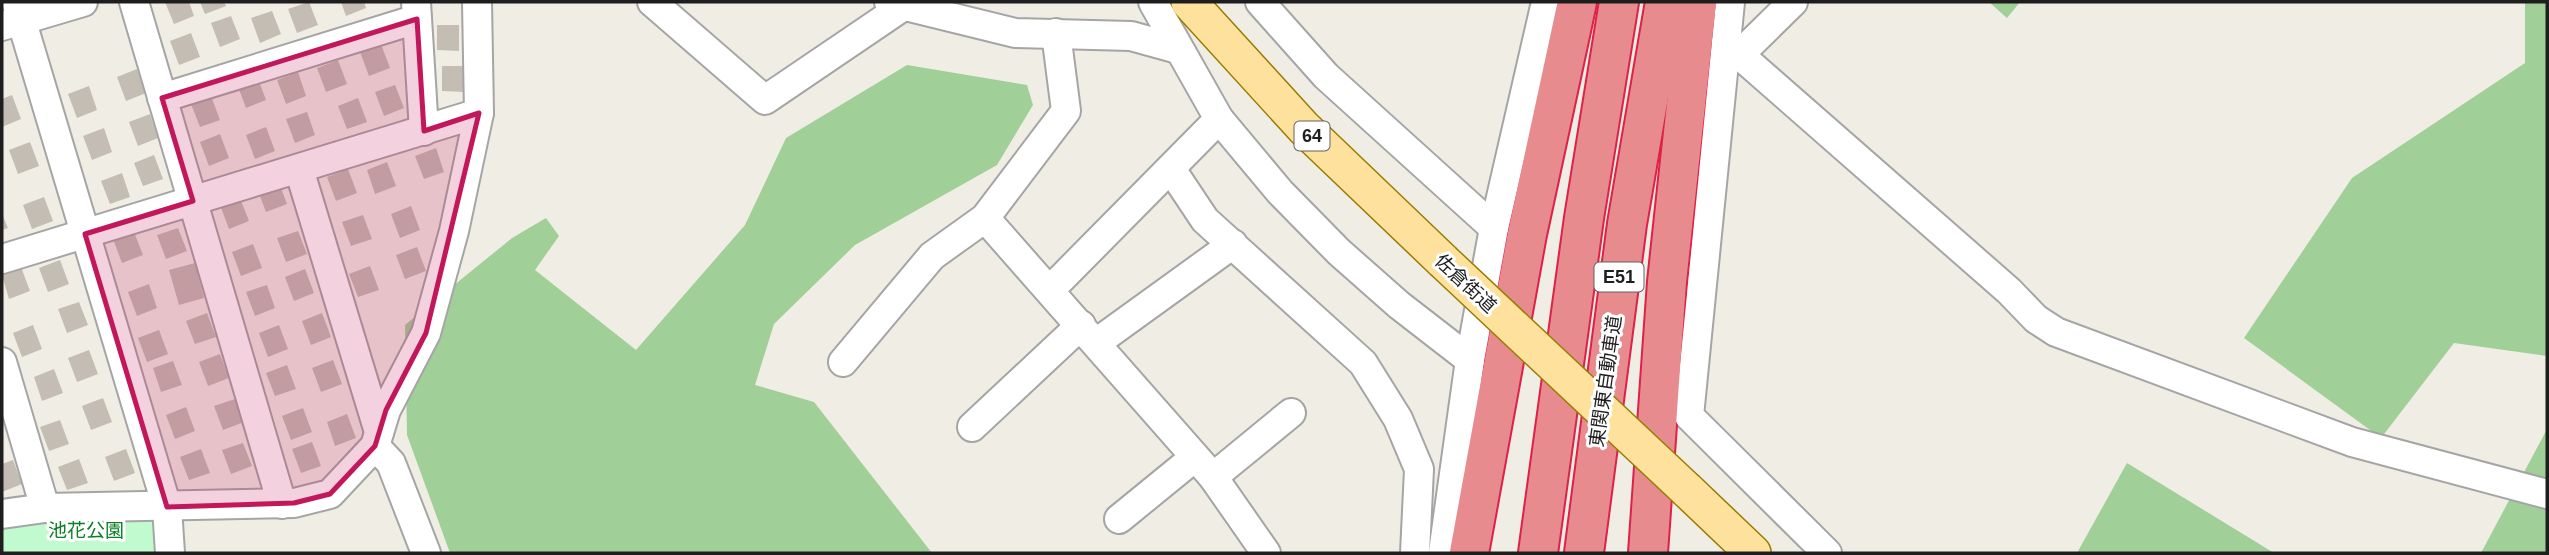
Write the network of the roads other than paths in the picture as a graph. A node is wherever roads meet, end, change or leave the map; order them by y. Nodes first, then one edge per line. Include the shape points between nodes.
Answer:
1 (83, 2) edge
2 (134, 2) edge
3 (477, 2) edge
4 (652, 2) edge
5 (1153, 2) edge
6 (1189, 2) edge
7 (1260, 2) edge
8 (1546, 2) edge
9 (1577, 2) edge
10 (1619, 2) edge
11 (1665, 2) edge
12 (1697, 2) edge
13 (1730, 2) edge
14 (1793, 2) edge
15 (897, 3) edge
16 (417, 10) edge
17 (13, 16) edge
18 (1056, 33) junction
19 (1733, 49) junction
20 (1178, 50) junction
21 (162, 98) junction
22 (479, 113) junction
23 (1219, 118) junction
24 (424, 131) junction
25 (299, 169) junction
26 (1171, 169) junction
27 (193, 201) junction
28 (985, 218) junction
29 (1494, 228) junction
30 (85, 234) junction
31 (1233, 244) junction
32 (2, 259) edge
33 (1050, 290) junction
34 (1088, 334) junction
35 (1470, 359) junction
36 (2, 362) edge
37 (843, 362) dead end
38 (1291, 413) dead end
39 (972, 427) dead end
40 (377, 439) junction
41 (1204, 467) junction
42 (2547, 494) edge
43 (282, 504) junction
44 (167, 507) junction
45 (45, 508) junction
46 (2, 514) edge
47 (1119, 519) dead end
48 (170, 553) edge
49 (426, 553) edge
50 (1266, 553) edge
51 (1415, 553) edge
52 (1443, 553) edge
53 (1469, 553) edge
54 (1538, 553) edge
55 (1584, 553) edge
56 (1648, 553) edge
57 (1754, 553) edge
58 (1827, 553) edge

1 - 17 street
2 - 21 street
3 - 22 street
4 - 15 street via 765,100
5 - 20 street
6 - 57 main road, 佐倉街道 / 64, bridge via 1304,128
7 - 29 street via 1326,76
8 - 29 street
9 - 53 highway via 1527,234
10 - 54 highway, E51 via 1587,193
11 - 55 highway, 東関東自動車道 / E51 via 1627,223
12 - 56 highway via 1666,295
13 - 19 street
14 - 19 street
15 - 18 street via 1014,33
16 - 21 street
16 - 24 street
17 - 30 street
18 - 20 street via 1130,36
18 - 28 street via 1066,111
19 - 42 street via 2056,332 2352,442
19 - 58 street via 1689,416
20 - 23 street
21 - 27 street
22 - 24 street
22 - 40 street via 434,308
23 - 26 street
23 - 35 street via 1280,192 1339,252
24 - 25 street
25 - 27 street
25 - 40 street
26 - 31 street via 1205,220
26 - 33 street
27 - 30 street
27 - 43 street
28 - 33 street
28 - 37 street via 932,256
29 - 35 street
30 - 32 street
30 - 44 street
31 - 34 street
31 - 51 street via 1363,363 1398,419 1419,469
33 - 34 street
34 - 39 street
34 - 41 street
35 - 52 street
36 - 45 street
38 - 41 street
40 - 43 street via 330,494
40 - 49 street
41 - 47 street
41 - 50 street
43 - 44 street
44 - 45 street
44 - 48 street
45 - 46 street

